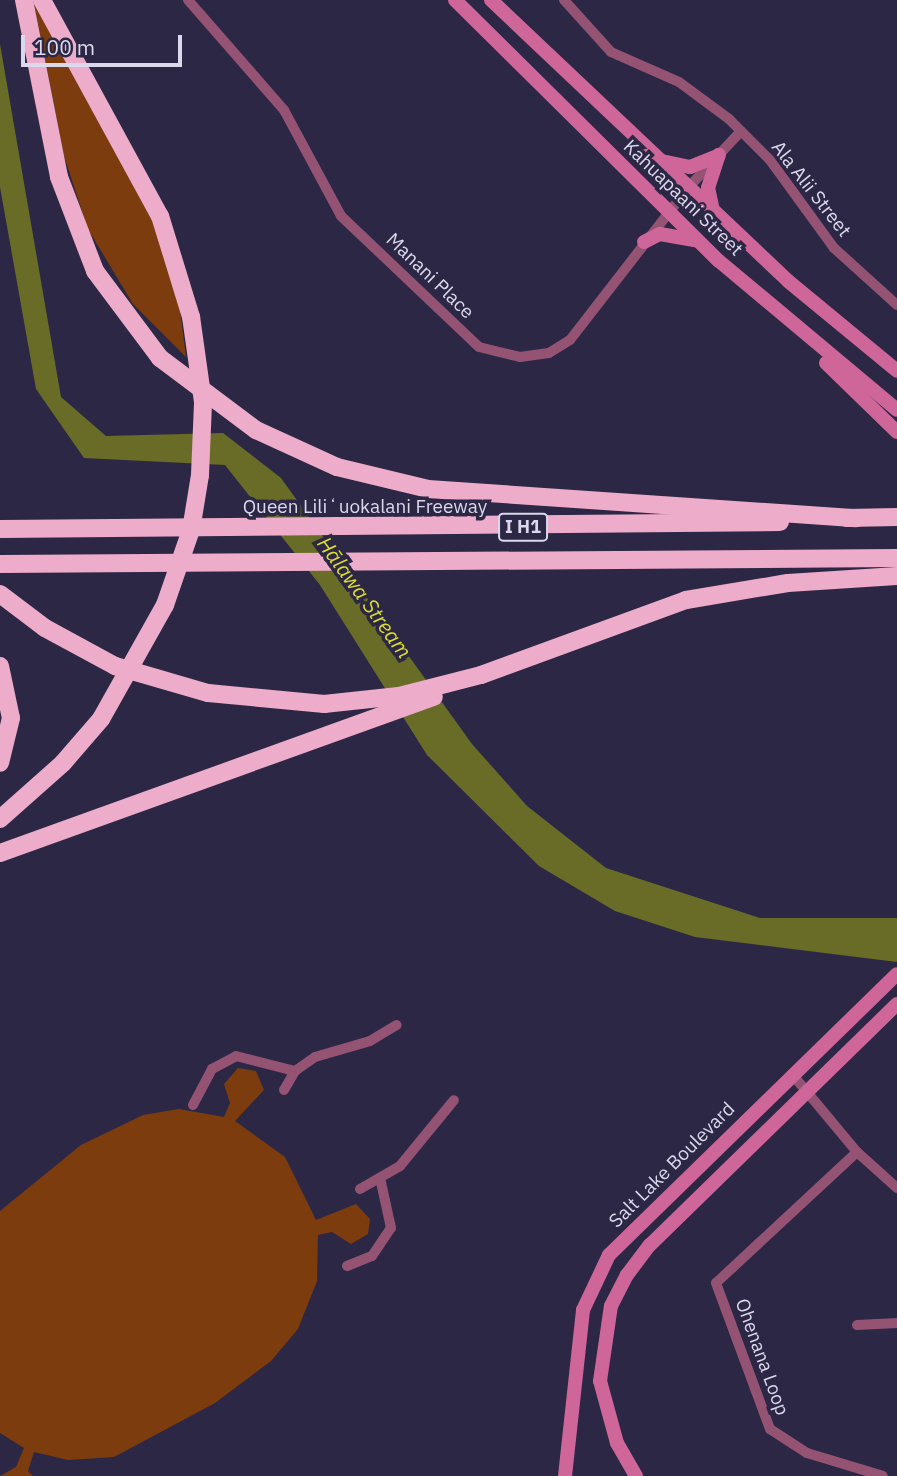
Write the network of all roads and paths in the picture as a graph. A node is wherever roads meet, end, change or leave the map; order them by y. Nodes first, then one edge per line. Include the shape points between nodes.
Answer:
1 (24, 0) edge
2 (42, 0) edge
3 (188, 0) edge
4 (455, 0) edge
5 (491, 0) edge
6 (564, 0) edge
7 (741, 131) junction
8 (719, 155) junction
9 (654, 159) junction
10 (687, 189) junction
11 (669, 213) junction
12 (714, 213) junction
13 (643, 242) junction
14 (700, 242) junction
15 (897, 305) edge
16 (782, 317) junction
17 (897, 371) edge
18 (897, 410) edge
19 (897, 432) edge
20 (897, 517) edge
21 (856, 518) junction
22 (2, 529) edge
23 (897, 558) edge
24 (0, 564) edge
25 (897, 576) edge
26 (0, 594) edge
27 (0, 666) edge
28 (441, 689) junction
29 (0, 763) edge
30 (0, 819) edge
31 (0, 853) edge
32 (895, 976) edge
33 (897, 1004) edge
34 (397, 1025) dead end
35 (295, 1071) junction
36 (792, 1074) junction
37 (285, 1090) dead end
38 (804, 1093) junction
39 (454, 1100) dead end
40 (193, 1105) dead end
41 (857, 1152) junction
42 (381, 1182) junction
43 (897, 1188) edge
44 (360, 1189) dead end
45 (347, 1266) dead end
46 (897, 1324) edge
47 (857, 1325) dead end
48 (565, 1476) edge
49 (636, 1476) edge
50 (883, 1476) edge

1 - 21 highway via 59,177 80,241 135,330 225,411 309,456 396,484
2 - 30 highway, bridge via 160,216 191,317 202,402 200,475 191,530 165,606 101,719 63,764
3 - 13 street, Manani Place via 285,110 341,216 479,347 520,357 549,353 570,340
4 - 11 main road, Kahuapaani Street
5 - 9 main road, Kahuapaani Street
6 - 7 street, Ala Alii Street via 611,52 678,82
7 - 8 street, Manani Place
7 - 15 street, Ala Alii Street via 834,248
8 - 9 main road via 691,167
8 - 10 street, Manani Place
8 - 12 main road via 708,188
9 - 10 main road, Kahuapaani Street
10 - 11 street, Manani Place
10 - 12 main road, Kahuapaani Street
11 - 13 street, Manani Place
11 - 14 main road, Kahuapaani Street
12 - 17 main road, Kahuapaani Street
13 - 14 main road via 671,234
14 - 16 main road, Kahuapaani Street
16 - 18 main road, Kahuapaani Street
16 - 19 main road
20 - 21 highway, Queen Liliʻuokalani Freeway / I H1
21 - 22 highway, Queen Liliʻuokalani Freeway / I H1 via 720,526
23 - 24 highway, I H1
25 - 28 highway via 775,584 660,606 600,634
26 - 28 highway via 45,628 115,666 238,698 301,704
27 - 29 highway via 10,719
28 - 31 highway via 386,716
32 - 36 main road, Salt Lake Boulevard
33 - 38 main road
34 - 35 street
35 - 37 street
35 - 40 street via 236,1056 212,1069
36 - 38 street
36 - 48 main road, Salt Lake Boulevard via 633,1227 602,1267 581,1321
38 - 41 street
38 - 49 main road via 650,1245 611,1306 600,1381 617,1443
39 - 42 street
41 - 43 street
41 - 50 street, Ohenana Loop via 716,1283 770,1429 785,1444
42 - 44 street
42 - 45 street via 391,1228 372,1256
46 - 47 street

